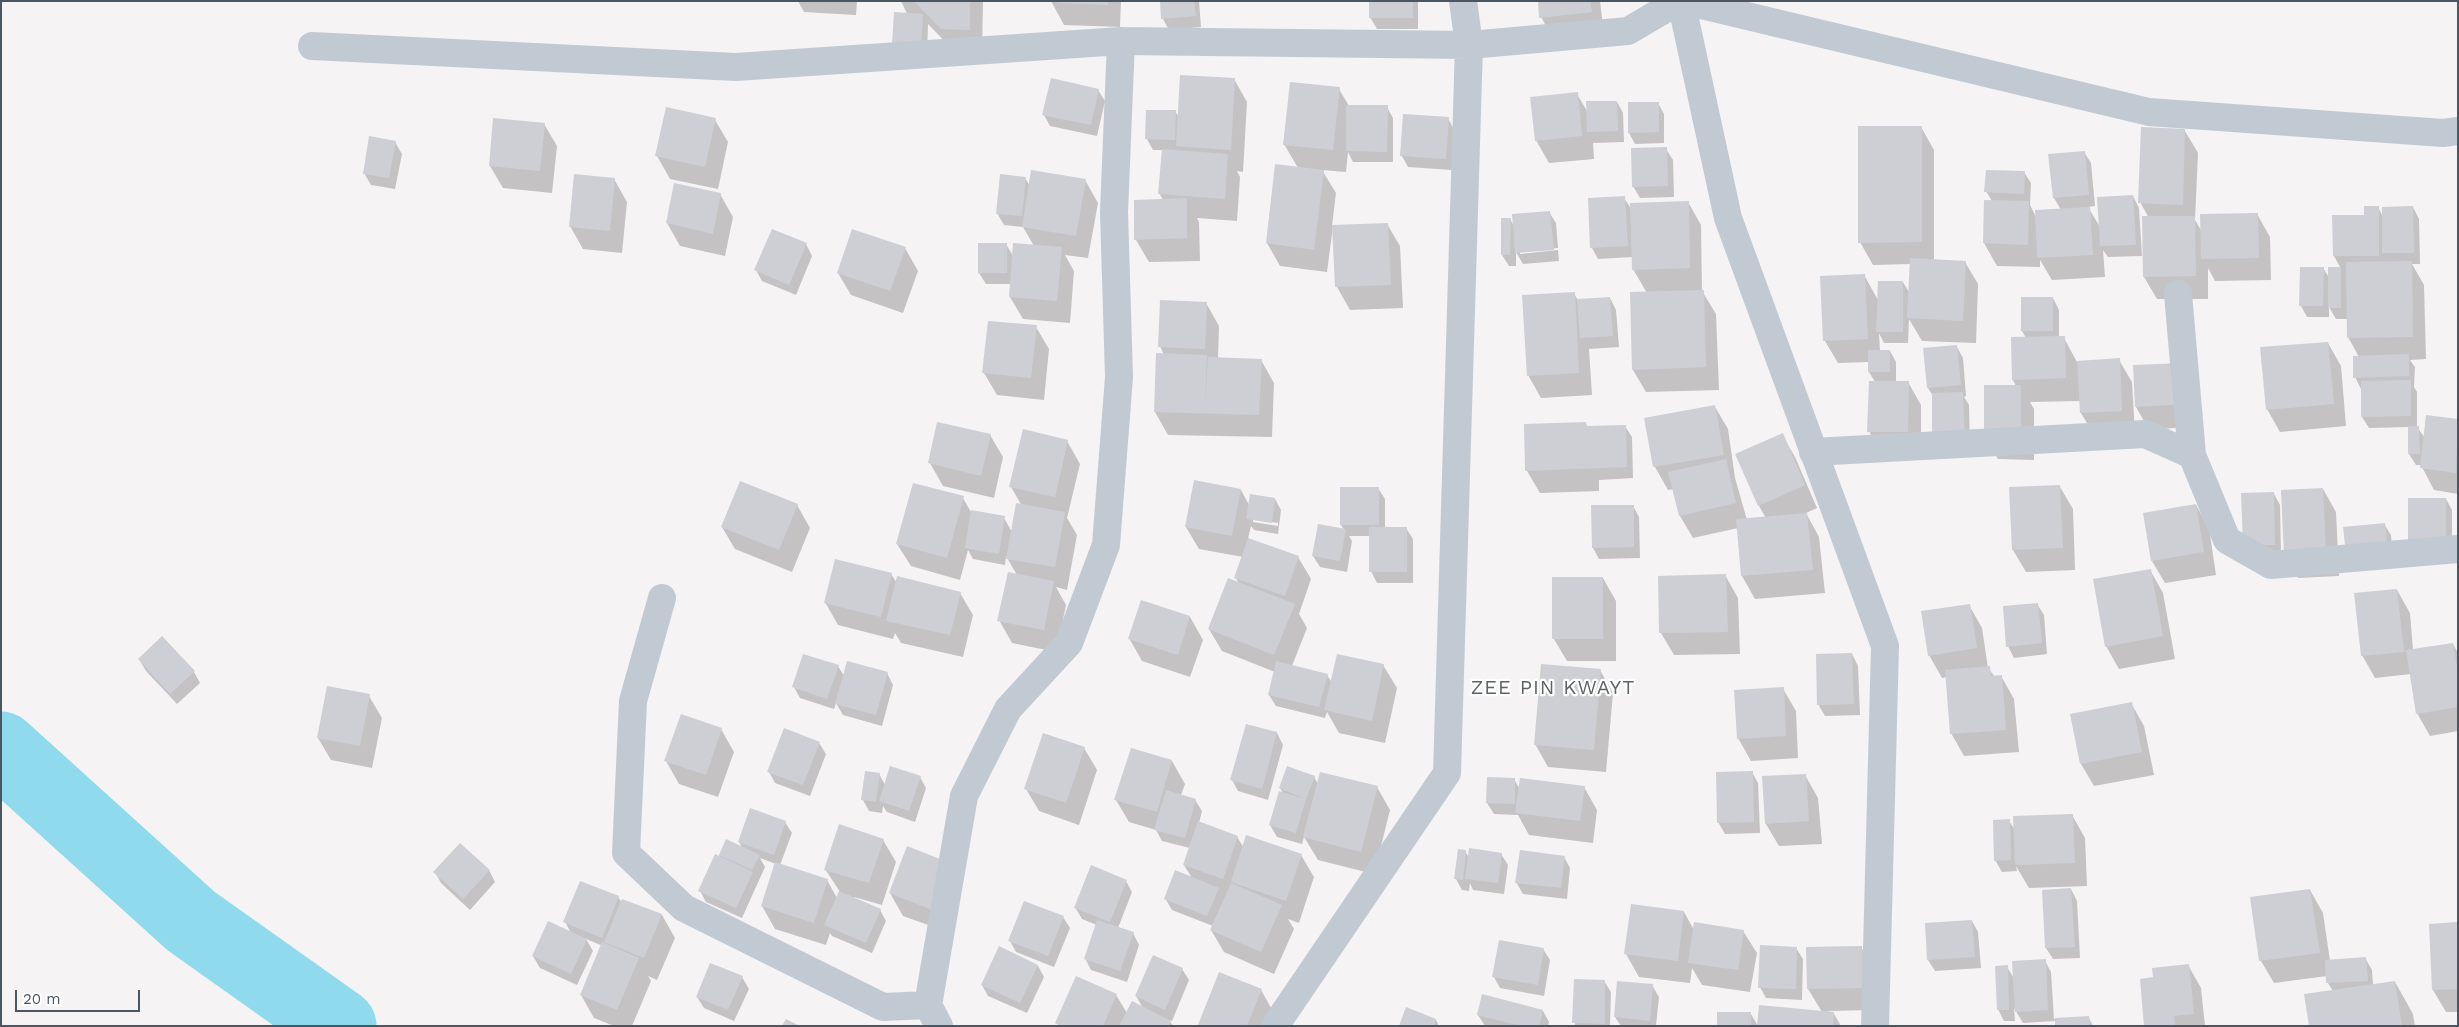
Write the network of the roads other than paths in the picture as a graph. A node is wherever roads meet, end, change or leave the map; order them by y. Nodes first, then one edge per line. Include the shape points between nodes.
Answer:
1 (1463, 1) edge
2 (1681, 1) edge
3 (1121, 41) junction
4 (1469, 45) junction
5 (312, 46) dead end
6 (2458, 132) edge
7 (2178, 294) dead end
8 (1812, 452) junction
9 (2192, 455) junction
10 (2458, 549) edge
11 (662, 598) dead end
12 (933, 1016) edge
13 (1275, 1026) edge
14 (1875, 1026) edge

1 - 4 street
2 - 4 street via 1628,31
2 - 6 street via 2149,112
2 - 8 street via 1728,218
3 - 4 street
3 - 5 street via 736,67
3 - 12 street via 1114,212 1119,377 1106,545 1069,643 1008,709 964,796
4 - 13 street via 1447,773
7 - 9 street
8 - 9 street via 2146,434
8 - 14 street via 1885,646
9 - 10 street via 2227,540 2271,565
11 - 12 street via 633,701 626,853 684,908 883,1007

